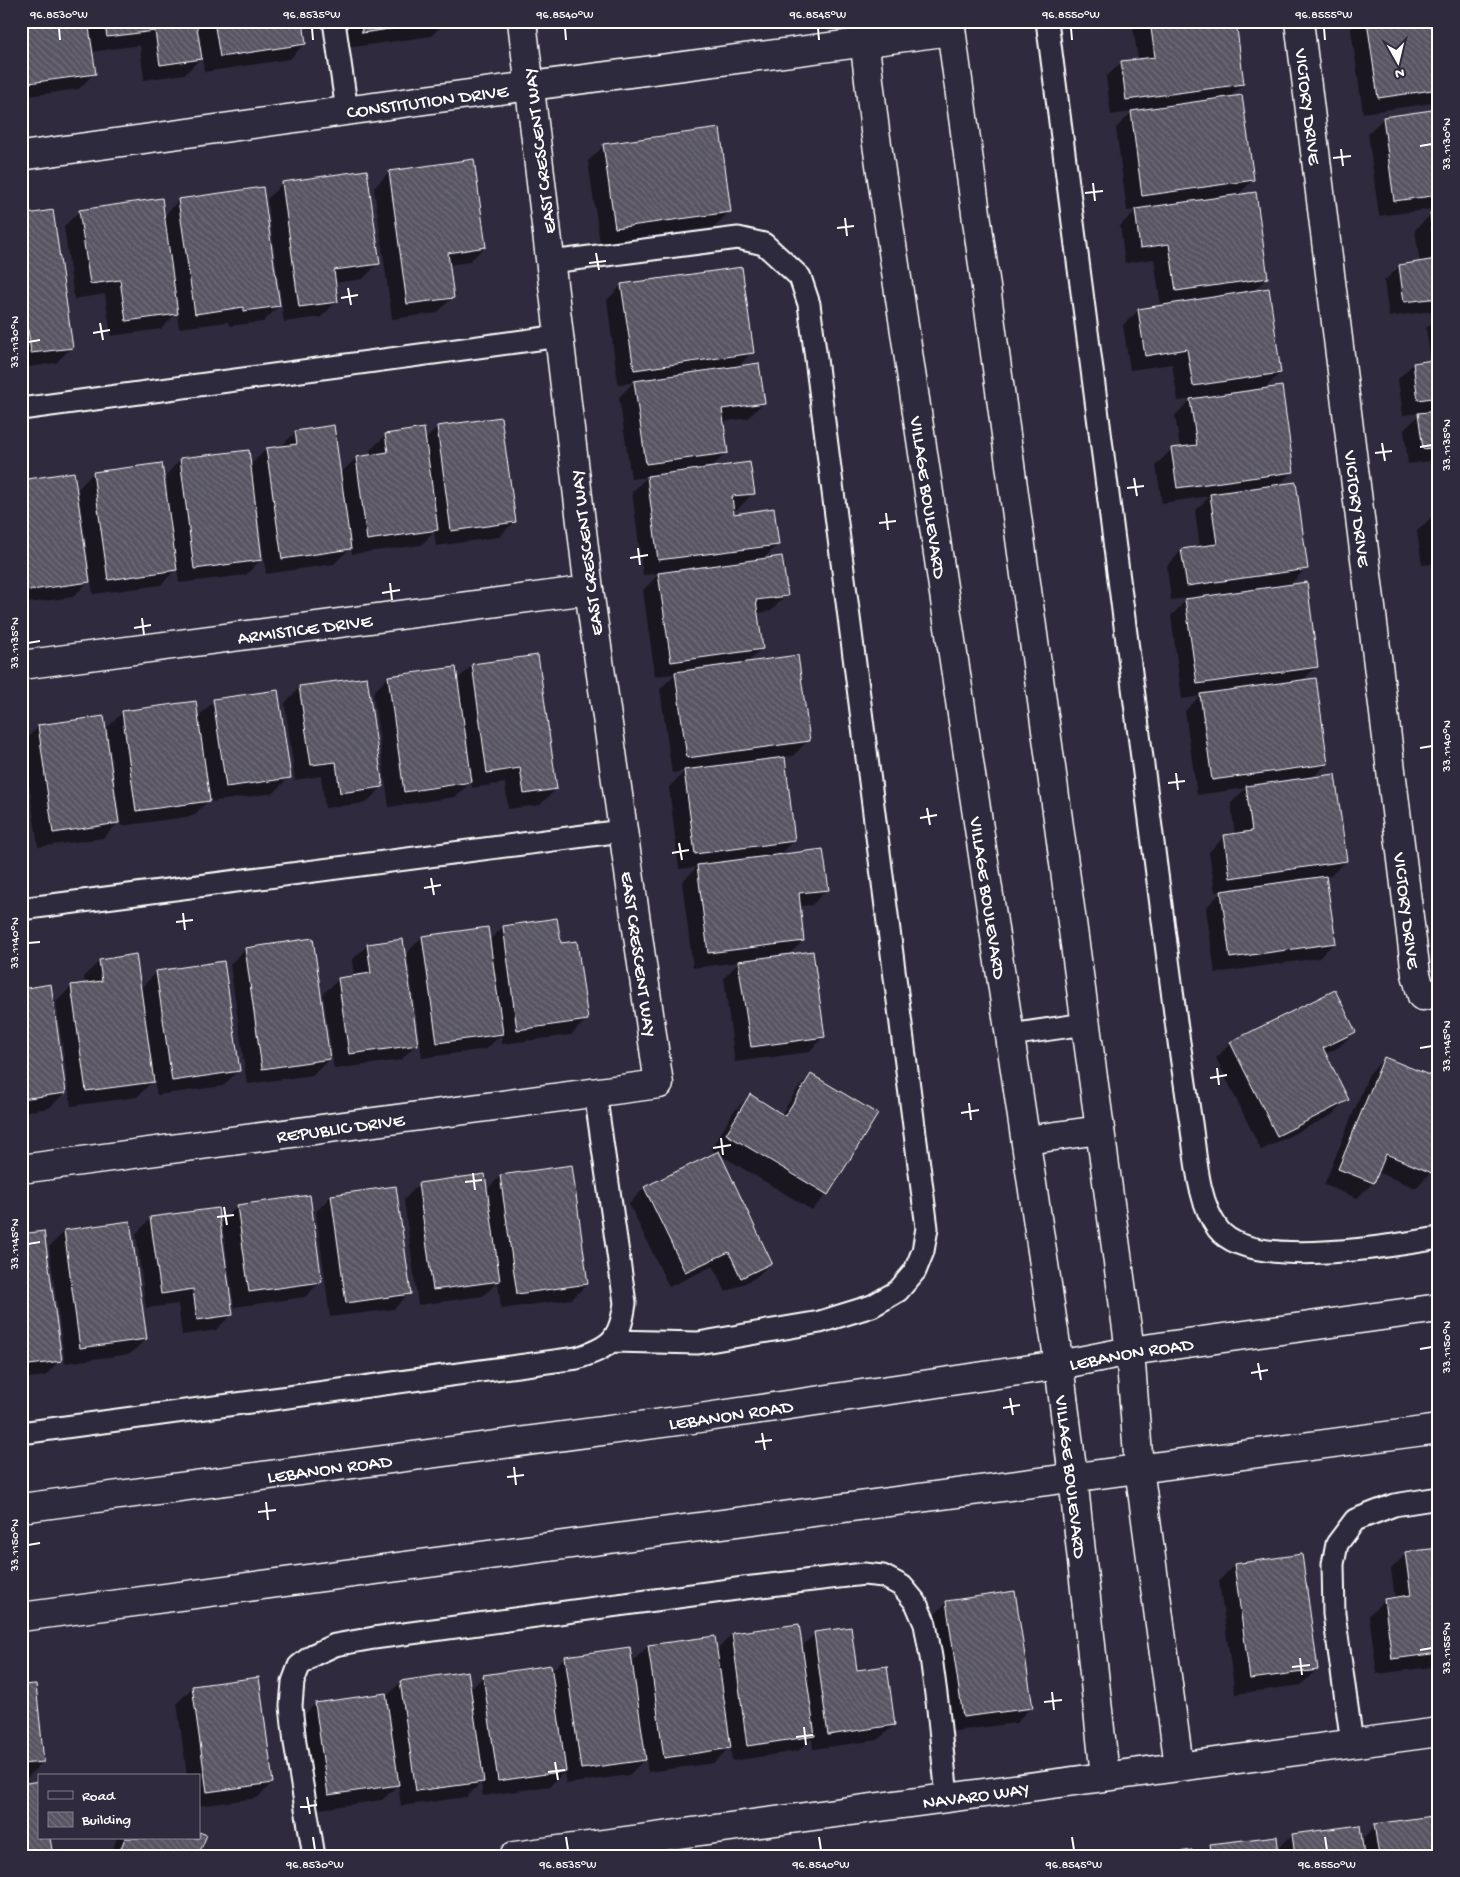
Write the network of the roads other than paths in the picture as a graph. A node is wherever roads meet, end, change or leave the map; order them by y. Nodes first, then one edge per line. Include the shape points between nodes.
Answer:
1 (334, 21) edge
2 (522, 21) edge
3 (1047, 21) edge
4 (1299, 21) edge
5 (951, 26) edge
6 (863, 32) edge
7 (531, 86) junction
8 (347, 111) junction
9 (21, 156) edge
10 (551, 262) junction
11 (560, 336) junction
12 (21, 409) edge
13 (588, 590) junction
14 (21, 665) edge
15 (622, 832) junction
16 (21, 909) edge
17 (1431, 994) edge
18 (1085, 1024) junction
19 (1010, 1035) junction
20 (660, 1084) joint
21 (595, 1092) junction
22 (1100, 1130) junction
23 (1026, 1140) junction
24 (21, 1169) edge
25 (1439, 1238) edge
26 (1439, 1308) edge
27 (613, 1341) junction
28 (1130, 1351) junction
29 (1059, 1365) junction
30 (1439, 1429) edge
31 (21, 1433) edge
32 (1139, 1468) junction
33 (1073, 1477) junction
34 (1439, 1498) edge
35 (21, 1508) edge
36 (21, 1617) edge
37 (1439, 1732) edge
38 (1352, 1743) junction
39 (1179, 1766) junction
40 (1105, 1776) junction
41 (947, 1797) junction
42 (314, 1856) edge
43 (514, 1856) edge

1 - 8 lane
2 - 7 street, EAST CRESCENT WAY
3 - 25 lane via 1177,1030 1206,1207 1219,1230 1233,1240 1269,1250 1308,1253 1390,1247
4 - 17 street, VICTORY DRIVE via 1413,955 1416,974
5 - 6 street, CONSTITUTION DRIVE
5 - 18 street
6 - 7 street, CONSTITUTION DRIVE
6 - 19 street, VILLAGE BOULEVARD via 876,141
7 - 8 street, CONSTITUTION DRIVE
7 - 10 street, EAST CRESCENT WAY
8 - 9 street, CONSTITUTION DRIVE
10 - 11 street, EAST CRESCENT WAY
10 - 27 lane via 738,238 764,244 800,277 809,304 927,1228 923,1251 914,1271 898,1290 872,1306 820,1322 698,1343
11 - 12 lane
11 - 13 street, EAST CRESCENT WAY
13 - 14 street, ARMISTICE DRIVE
13 - 15 street, EAST CRESCENT WAY
15 - 16 lane
15 - 20 street, EAST CRESCENT WAY
18 - 19 lane
18 - 22 street
19 - 23 street, VILLAGE BOULEVARD
20 - 21 street, REPUBLIC DRIVE
21 - 24 street, REPUBLIC DRIVE
21 - 27 lane via 624,1303 622,1323
22 - 23 street
22 - 28 street
23 - 29 street, VILLAGE BOULEVARD
26 - 28 street, LEBANON ROAD
27 - 31 lane via 597,1352 577,1358
28 - 29 street, LEBANON ROAD
28 - 32 street
29 - 33 street, VILLAGE BOULEVARD
29 - 35 street, LEBANON ROAD via 690,1419
30 - 32 street
32 - 33 street
32 - 39 street
33 - 36 street
33 - 40 street, VILLAGE BOULEVARD
34 - 38 lane via 1394,1505 1355,1520 1337,1544 1333,1564 1334,1614
37 - 38 street, NAVARO WAY
38 - 39 street, NAVARO WAY
39 - 40 street, NAVARO WAY
40 - 41 street, NAVARO WAY
41 - 42 lane via 925,1624 916,1603 902,1586 882,1576 864,1574 374,1638 335,1645 313,1655 299,1666 290,1706
41 - 43 street, NAVARO WAY

